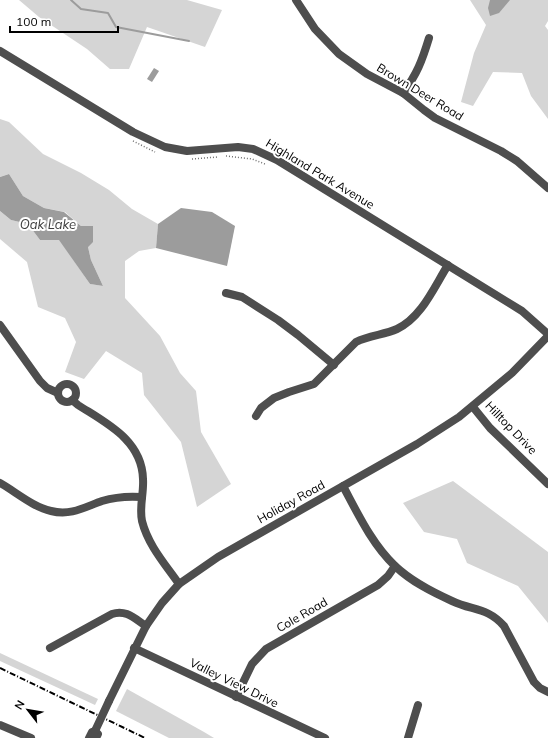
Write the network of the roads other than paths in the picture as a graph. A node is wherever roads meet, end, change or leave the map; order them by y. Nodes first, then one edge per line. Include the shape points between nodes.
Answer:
1 (297, 0) edge
2 (429, 38) dead end
3 (0, 52) edge
4 (403, 93) junction
5 (548, 188) edge
6 (448, 265) junction
7 (226, 293) dead end
8 (0, 325) edge
9 (548, 335) edge
10 (334, 365) junction
11 (58, 393) junction
12 (72, 400) junction
13 (473, 407) junction
14 (256, 416) dead end
15 (0, 483) edge
16 (548, 484) edge
17 (343, 486) junction
18 (142, 497) junction
19 (395, 566) junction
20 (178, 584) junction
21 (146, 626) junction
22 (50, 648) dead end
23 (134, 648) junction
24 (548, 692) edge
25 (236, 697) junction
26 (418, 705) dead end
27 (0, 725) edge
28 (96, 734) edge
29 (31, 738) edge
30 (89, 738) edge
31 (325, 738) edge
32 (408, 738) edge

1 - 4 street, Brown Deer Road via 314,29 339,54 367,74
2 - 4 street via 421,64
3 - 6 street, Highland Park Avenue via 134,132 165,147 187,151 238,146 254,149 277,160
4 - 5 street, Brown Deer Road via 435,118 486,142 517,161
6 - 9 street, Highland Park Avenue via 522,311
6 - 10 street via 414,317 398,329 365,337 356,342
7 - 10 street via 242,297 278,320
8 - 11 street via 40,381
9 - 13 street, Holiday Road via 512,373
10 - 14 street via 314,384 274,398 261,408
11 - 12 street via 63,401
11 - 12 street via 64,385 72,386 76,393
12 - 18 street via 117,430 131,444 141,465
13 - 16 street, Hilltop Drive via 490,428
13 - 17 street, Holiday Road via 417,444
15 - 18 street via 44,509 62,513 80,510 115,498
17 - 19 street via 378,547
17 - 20 street, Holiday Road via 218,557
18 - 20 street via 141,510 149,541
19 - 24 street via 422,586 456,603 483,610 499,620 534,682
19 - 25 street, Cole Road via 378,585 266,649 252,664
20 - 21 street, Holiday Road
21 - 22 street via 130,615 118,612
21 - 23 street, Holiday Road
23 - 25 street, Valley View Drive
23 - 28 street, Holiday Road, bridge
25 - 31 street, Valley View Drive
26 - 32 street
27 - 29 street
28 - 30 street, Holiday Road via 92,732

